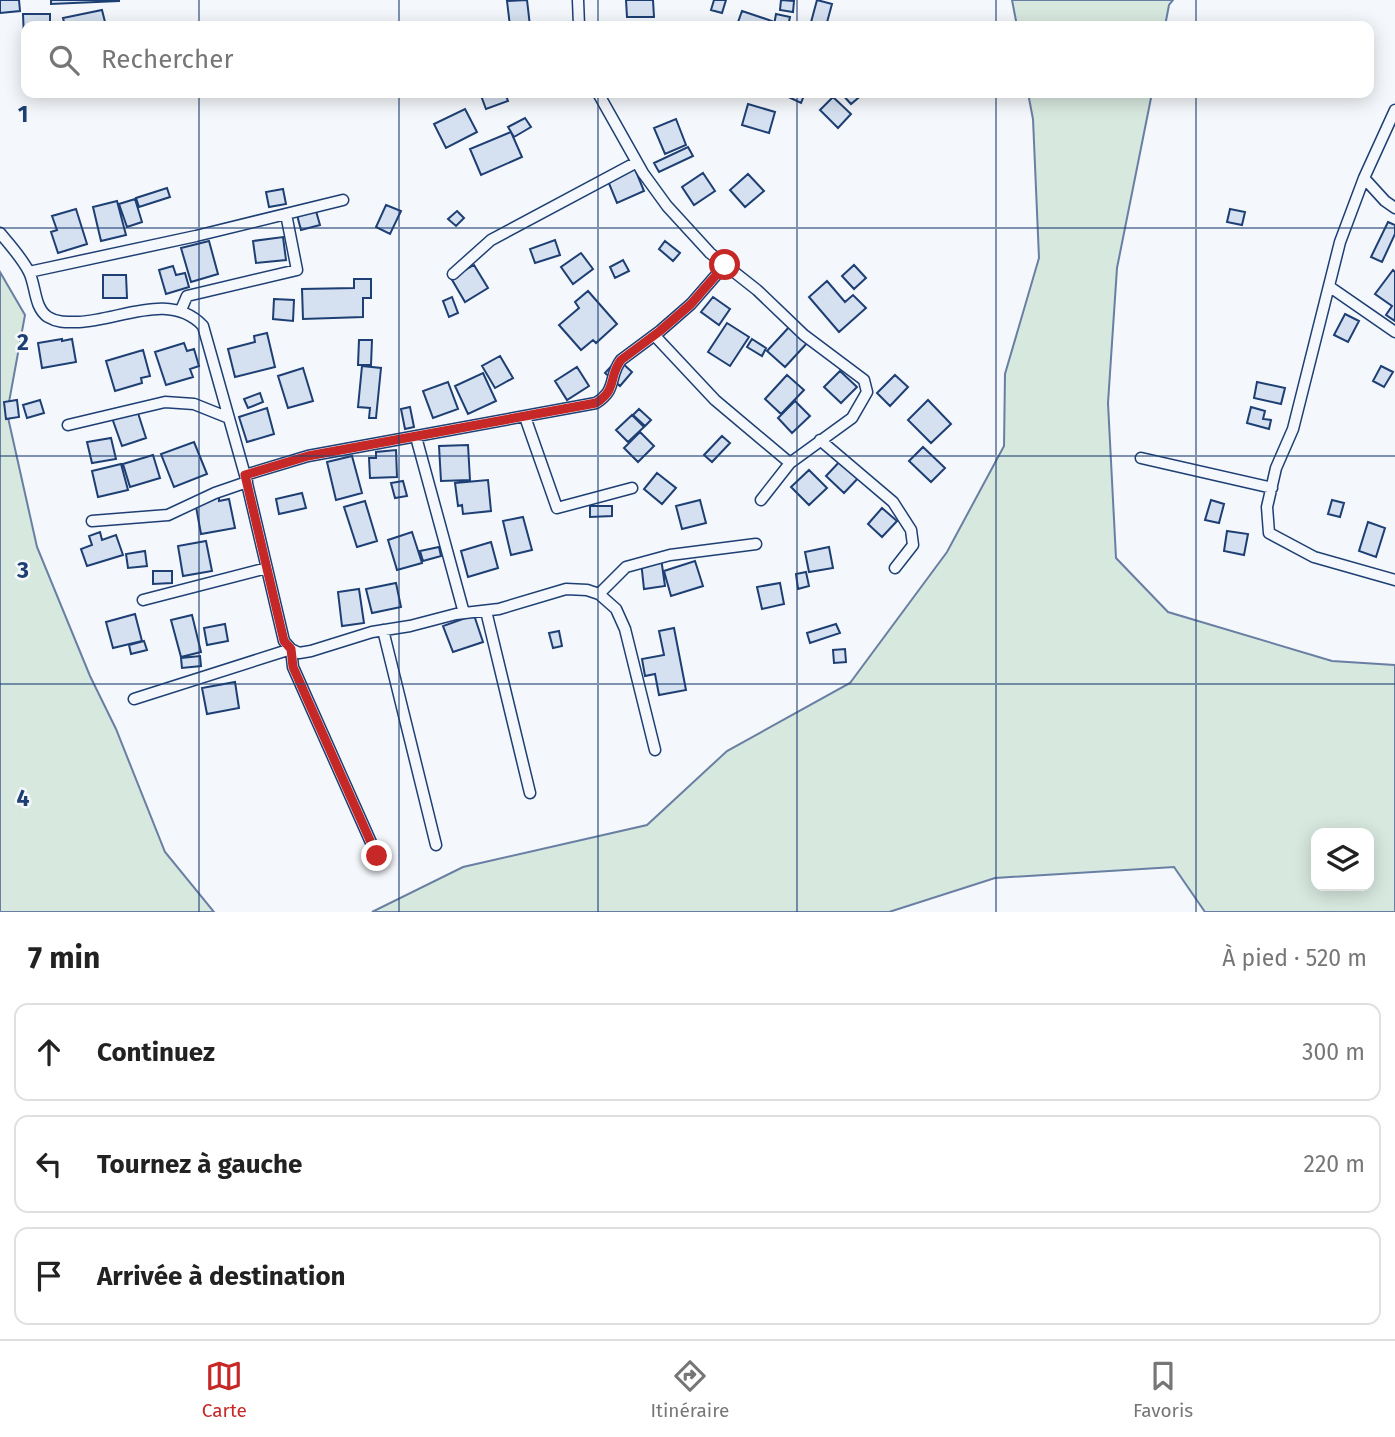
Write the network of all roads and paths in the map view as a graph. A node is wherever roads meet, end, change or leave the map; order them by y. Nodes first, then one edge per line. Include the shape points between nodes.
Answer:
1 (578, 0) edge
2 (579, 21) edge
3 (601, 98) edge
4 (1395, 110) edge
5 (637, 162) junction
6 (1364, 177) junction
7 (343, 200) dead end
8 (1395, 208) edge
9 (286, 214) junction
10 (0, 233) edge
11 (725, 265) junction
12 (29, 272) junction
13 (453, 274) dead end
14 (1330, 287) junction
15 (181, 310) junction
16 (1395, 332) edge
17 (655, 335) junction
18 (525, 416) junction
19 (229, 418) junction
20 (68, 425) dead end
21 (416, 437) junction
22 (820, 440) junction
23 (1140, 458) dead end
24 (790, 463) junction
25 (246, 479) junction
26 (632, 488) dead end
27 (1272, 488) junction
28 (761, 500) dead end
29 (92, 521) dead end
30 (756, 544) dead end
31 (267, 568) junction
32 (895, 568) dead end
33 (1395, 580) edge
34 (599, 594) junction
35 (143, 600) dead end
36 (486, 611) junction
37 (464, 613) junction
38 (383, 630) junction
39 (291, 649) junction
40 (134, 699) dead end
41 (655, 750) dead end
42 (530, 793) dead end
43 (436, 845) dead end
44 (377, 856) dead end

1 - 2 street
3 - 5 street
4 - 6 street
5 - 11 street via 667,206
5 - 13 street via 491,240
6 - 8 street
6 - 14 street via 1340,242
7 - 9 street
9 - 12 street
9 - 15 street via 297,270 187,296
10 - 12 street
11 - 17 street via 691,304
11 - 22 street via 804,335 864,380 867,392 852,418
12 - 15 street via 39,307 60,323 164,307
14 - 16 street
14 - 27 street via 1293,429
15 - 19 street via 203,326
17 - 18 street via 621,360 610,392 596,403
17 - 24 street via 715,400
18 - 21 street
18 - 26 street via 557,508
19 - 20 street via 194,404 165,402
19 - 25 street
21 - 25 street via 308,456
21 - 37 street
22 - 24 street
22 - 32 street via 893,502 911,530 914,545
23 - 27 street
24 - 28 street
25 - 29 street via 168,515
25 - 31 street
27 - 33 street via 1267,507 1269,533 1314,557
30 - 34 street via 670,555 626,567
31 - 35 street
31 - 39 street via 284,641
34 - 36 street via 566,589
34 - 41 street via 616,609 625,629
36 - 37 street
36 - 42 street
37 - 38 street
38 - 39 street via 311,651
38 - 43 street
39 - 40 street
39 - 44 street via 293,667

